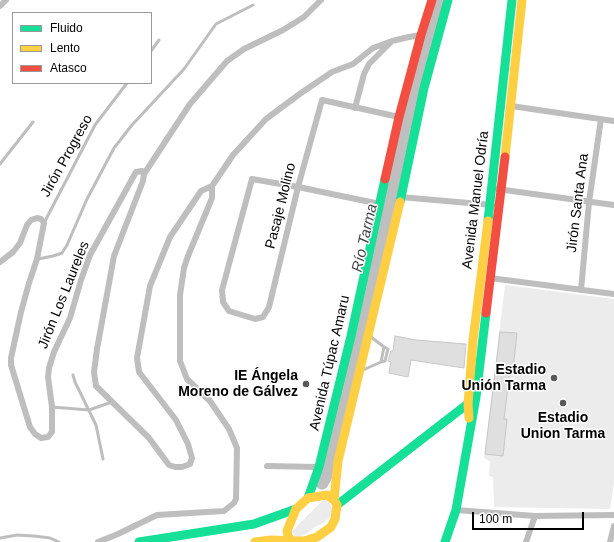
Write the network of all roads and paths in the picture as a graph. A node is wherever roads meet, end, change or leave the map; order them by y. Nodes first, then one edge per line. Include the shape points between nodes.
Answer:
1 (6, 0) edge
2 (321, 0) edge
3 (432, 0) edge
4 (448, 0) edge
5 (512, 0) edge
6 (522, 0) edge
7 (253, 5) dead end
8 (0, 6) edge
9 (421, 35) junction
10 (159, 40) dead end
11 (392, 41) junction
12 (152, 50) edge
13 (126, 84) edge
14 (502, 93) junction
15 (512, 94) junction
16 (354, 108) junction
17 (510, 111) junction
18 (500, 114) junction
19 (399, 117) junction
20 (601, 119) junction
21 (614, 121) edge
22 (33, 122) dead end
23 (0, 164) edge
24 (144, 174) junction
25 (212, 186) junction
26 (298, 187) junction
27 (496, 189) junction
28 (400, 197) junction
29 (589, 202) junction
30 (380, 204) junction
31 (494, 205) junction
32 (614, 205) edge
33 (44, 223) junction
34 (37, 259) junction
35 (0, 262) edge
36 (490, 278) junction
37 (581, 290) junction
38 (614, 294) edge
39 (481, 315) junction
40 (368, 334) junction
41 (360, 371) junction
42 (73, 375) dead end
43 (476, 397) junction
44 (112, 402) junction
45 (468, 404) junction
46 (52, 407) junction
47 (89, 410) junction
48 (470, 431) junction
49 (103, 459) dead end
50 (266, 466) dead end
51 (319, 466) junction
52 (308, 498) junction
53 (335, 503) junction
54 (296, 509) junction
55 (456, 510) junction
56 (614, 515) edge
57 (535, 516) junction
58 (614, 526) edge
59 (0, 538) edge
60 (319, 539) edge
61 (292, 541) junction
62 (59, 542) edge
63 (98, 542) edge
64 (139, 542) edge
65 (254, 542) edge
66 (445, 542) edge
67 (526, 542) edge
68 (610, 542) edge

1 - 8 street
2 - 24 street, Jirón Los Laureles via 304,17 227,61 190,104
3 - 9 main road, Avenida Túpac Amaru
4 - 28 main road via 424,88
5 - 14 main road, Avenida Manuel Odría
6 - 15 main road, Avenida Manuel Odría
7 - 34 lane via 216,24 184,69 114,148 62,253
9 - 11 street
9 - 19 main road, Avenida Túpac Amaru
10 - 12 lane
11 - 16 street via 369,64
11 - 25 street via 373,48 353,64 332,72 266,119 233,155
13 - 33 lane, Jirón Progreso via 95,125
14 - 15 main road
14 - 18 main road, Avenida Manuel Odría
15 - 17 main road, Avenida Manuel Odría
16 - 19 street
16 - 26 street, Pasaje Molino via 322,100
17 - 18 main road
17 - 20 street
17 - 27 main road, Avenida Manuel Odría
18 - 27 main road, Avenida Manuel Odría
19 - 30 main road, Avenida Túpac Amaru
20 - 21 street
20 - 29 street, Jirón Santa Ana
22 - 23 lane
24 - 44 street via 114,256 96,349 96,386
24 - 46 street, Jirón Los Laureles via 142,171 136,172 88,261 70,318 49,368
25 - 44 street via 201,191 170,237 162,254 150,286 137,358 139,372 176,420 188,444 192,458 190,464 175,467 169,465 149,438
25 - 63 street via 212,198 184,268 180,295 180,361 187,379 210,401 237,448 236,498 224,511 157,515
26 - 26 street, Pasaje Molino via 252,179 222,290 223,302 228,312 255,319 263,317 269,307
26 - 30 street
27 - 29 street
27 - 31 main road, Avenida Manuel Odría
28 - 31 street
28 - 40 main road
29 - 32 street
29 - 37 street, Jirón Santa Ana
30 - 51 main road, Avenida Túpac Amaru
31 - 36 main road, Avenida Manuel Odría
31 - 39 main road, Avenida Manuel Odría
33 - 34 street
33 - 35 street via 37,218 31,220 20,243
34 - 46 street, Jirón Los Laureles via 21,312 11,365 30,427 41,438 48,437 52,432
36 - 37 street
36 - 39 main road, Avenida Manuel Odría
37 - 38 street
39 - 43 main road, Avenida Manuel Odría
39 - 45 main road, Avenida Manuel Odría
40 - 41 main road
40 - 41 lane via 384,347 381,362
41 - 53 main road via 338,461
42 - 47 lane
43 - 45 main road
43 - 48 main road, Avenida Manuel Odría
44 - 47 lane
45 - 48 main road, Avenida Manuel Odría
45 - 53 main road
46 - 47 lane
47 - 49 lane via 96,425
48 - 55 main road
50 - 51 street
51 - 52 main road, Avenida Túpac Amaru
52 - 53 main road via 327,495
52 - 54 main road
53 - 60 main road via 335,519
54 - 61 main road via 287,531
54 - 64 main road via 254,524
55 - 57 street
55 - 66 main road
56 - 57 street
57 - 67 street
58 - 68 street
59 - 62 lane via 34,536
60 - 61 main road
61 - 65 main road

